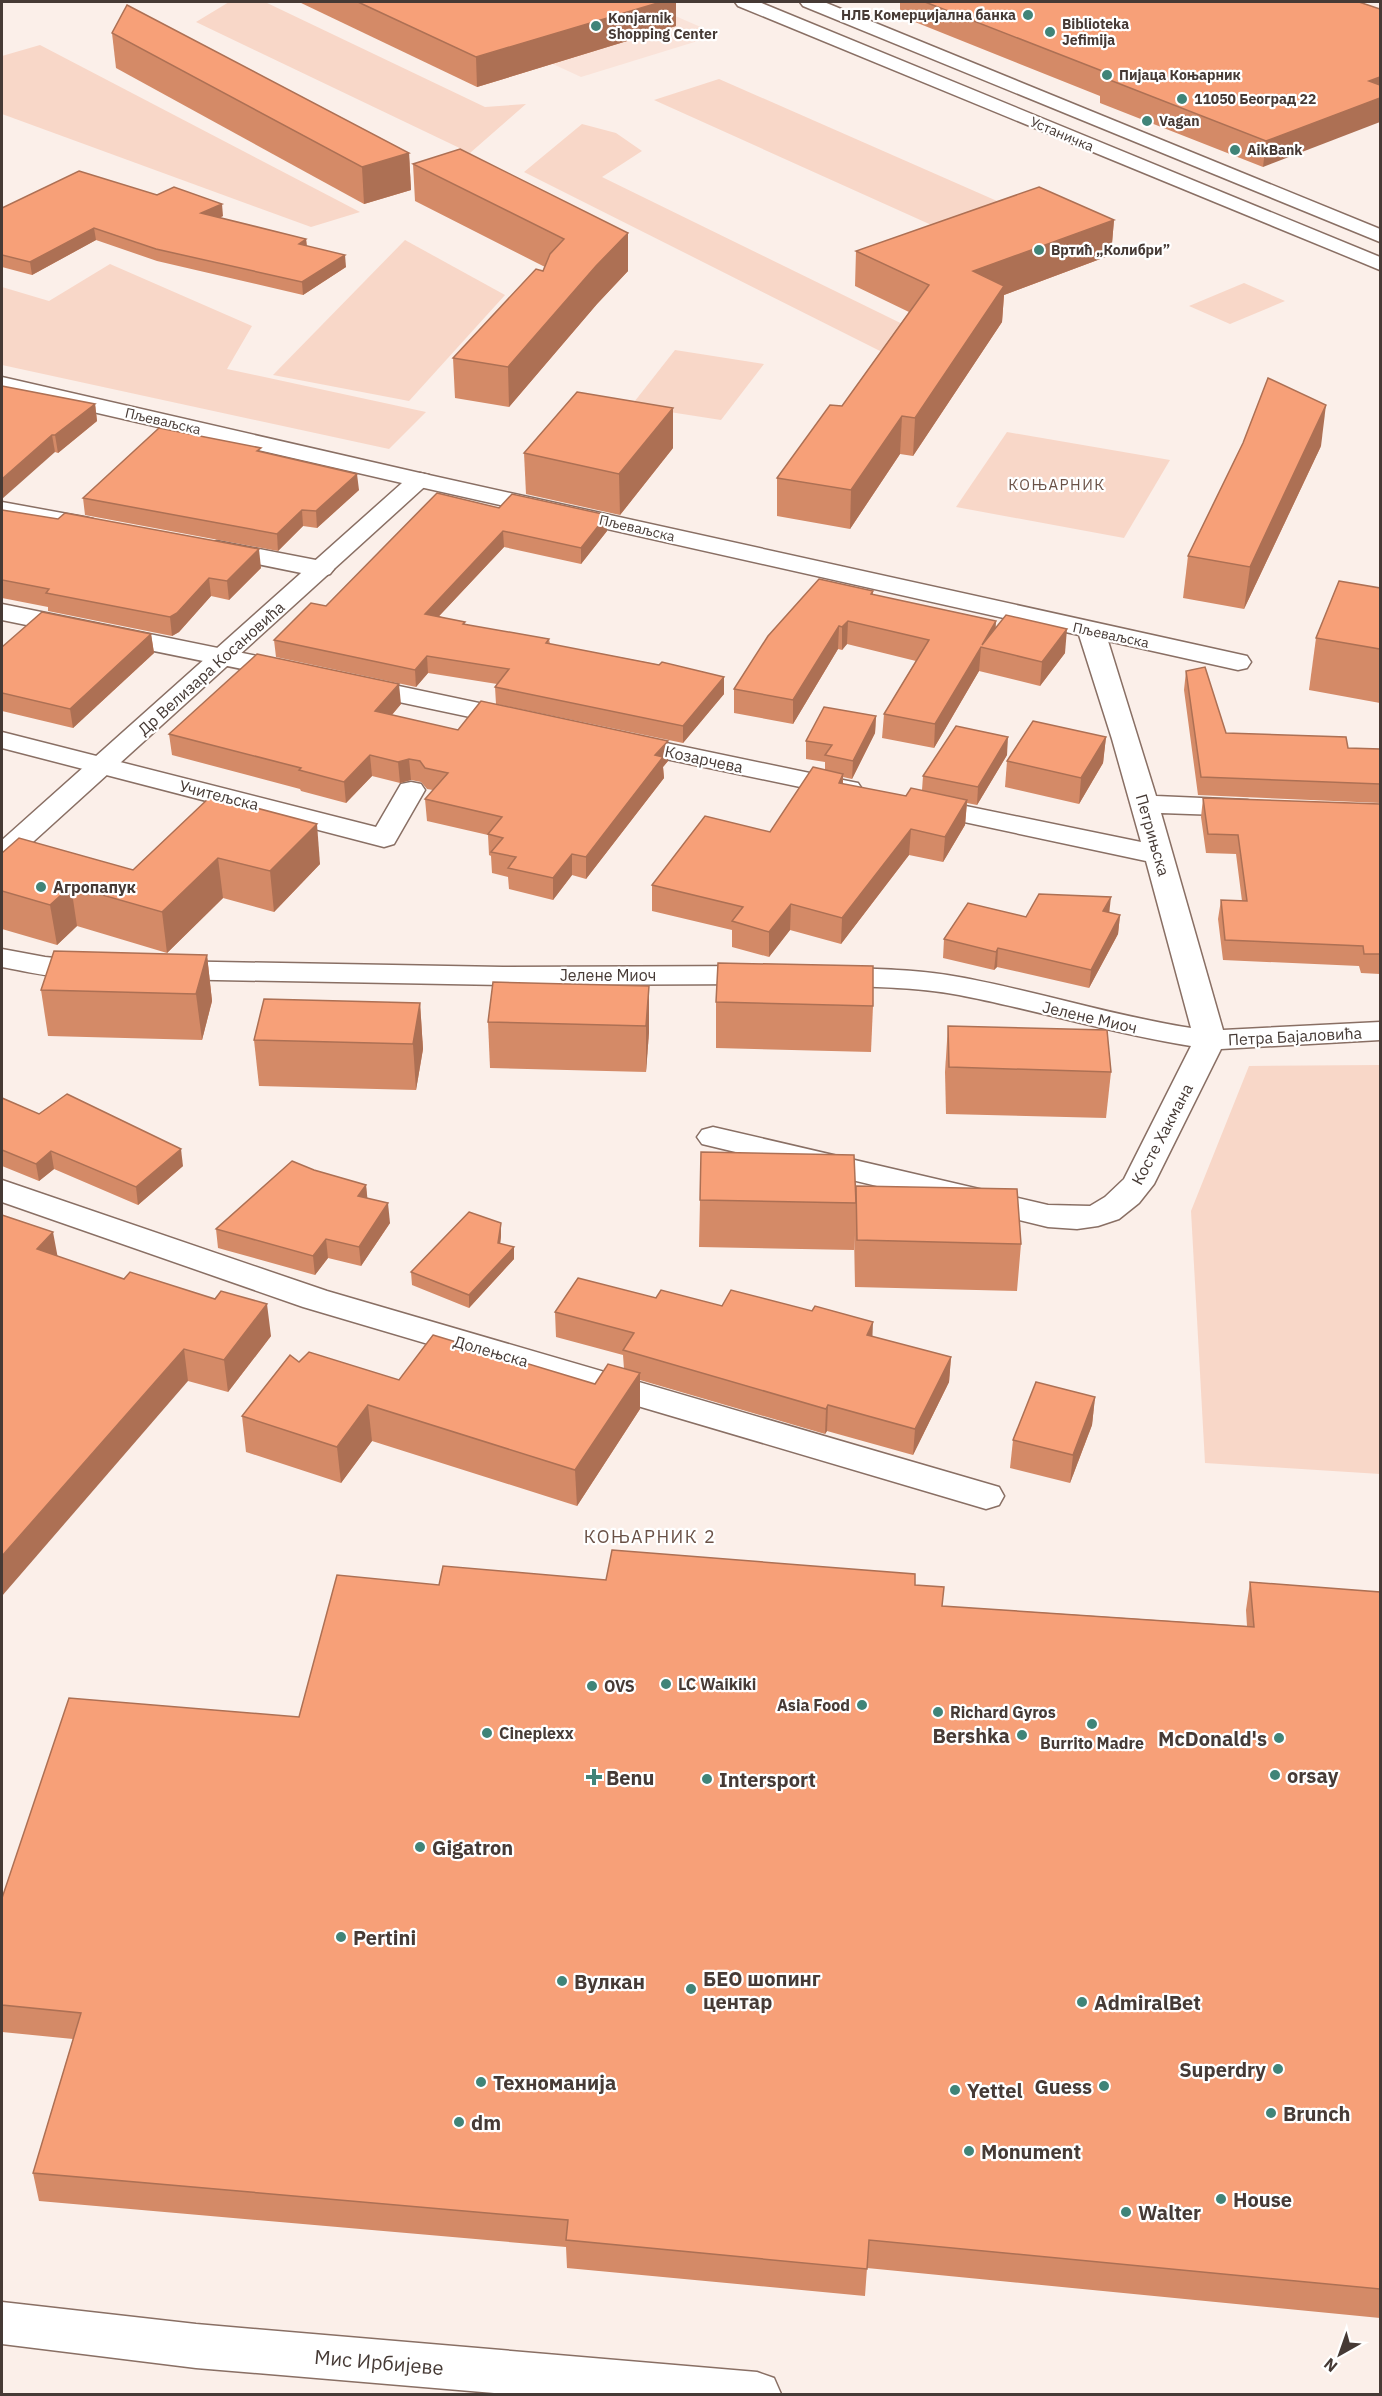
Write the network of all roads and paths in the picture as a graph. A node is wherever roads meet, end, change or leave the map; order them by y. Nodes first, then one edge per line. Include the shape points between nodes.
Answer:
1 (744, 2) edge
2 (809, 2) edge
3 (1380, 236) edge
4 (1380, 264) edge
5 (2, 384) edge
6 (420, 480) junction
7 (2, 509) edge
8 (107, 529) edge
9 (189, 544) edge
10 (321, 569) junction
11 (2, 612) edge
12 (1091, 630) junction
13 (224, 657) junction
14 (1238, 662) dead end
15 (545, 725) edge
16 (603, 737) edge
17 (2, 740) edge
18 (102, 765) junction
19 (411, 790) dead end
20 (1144, 804) junction
21 (1274, 809) edge
22 (2, 855) edge
23 (1159, 855) junction
24 (2, 958) edge
25 (1380, 1031) edge
26 (1210, 1040) junction
27 (713, 1137) dead end
28 (2, 1191) edge
29 (986, 1496) dead end
30 (3, 2330) edge
31 (757, 2394) edge

1 - 4 street, Устаничка
2 - 3 street, Устаничка
5 - 6 street, Пљеваљска
6 - 10 street, Др Велизара Косановића
6 - 12 street, Пљеваљска
7 - 8 street
9 - 10 street
10 - 13 street, Др Велизара Косановића
11 - 13 street
12 - 14 street, Пљеваљска
12 - 20 street, Петрињска
13 - 15 street
13 - 18 street, Др Велизара Косановића
16 - 23 street, Козарчева
17 - 18 street, Учитељска
18 - 19 street, Учитељска via 384,838
18 - 22 street, Др Велизара Косановића
20 - 21 street
20 - 23 street, Петрињска
23 - 26 street, Петрињска
24 - 26 street, Јелене Миоч via 45,966 129,970 862,977 959,986 1146,1030
25 - 26 street, Петра Бајаловића
26 - 27 street, Косте Хакмана via 1138,1184 1107,1214 1048,1216
28 - 29 street, Долењска via 315,1299
30 - 31 street, Мис Ирбијеве

